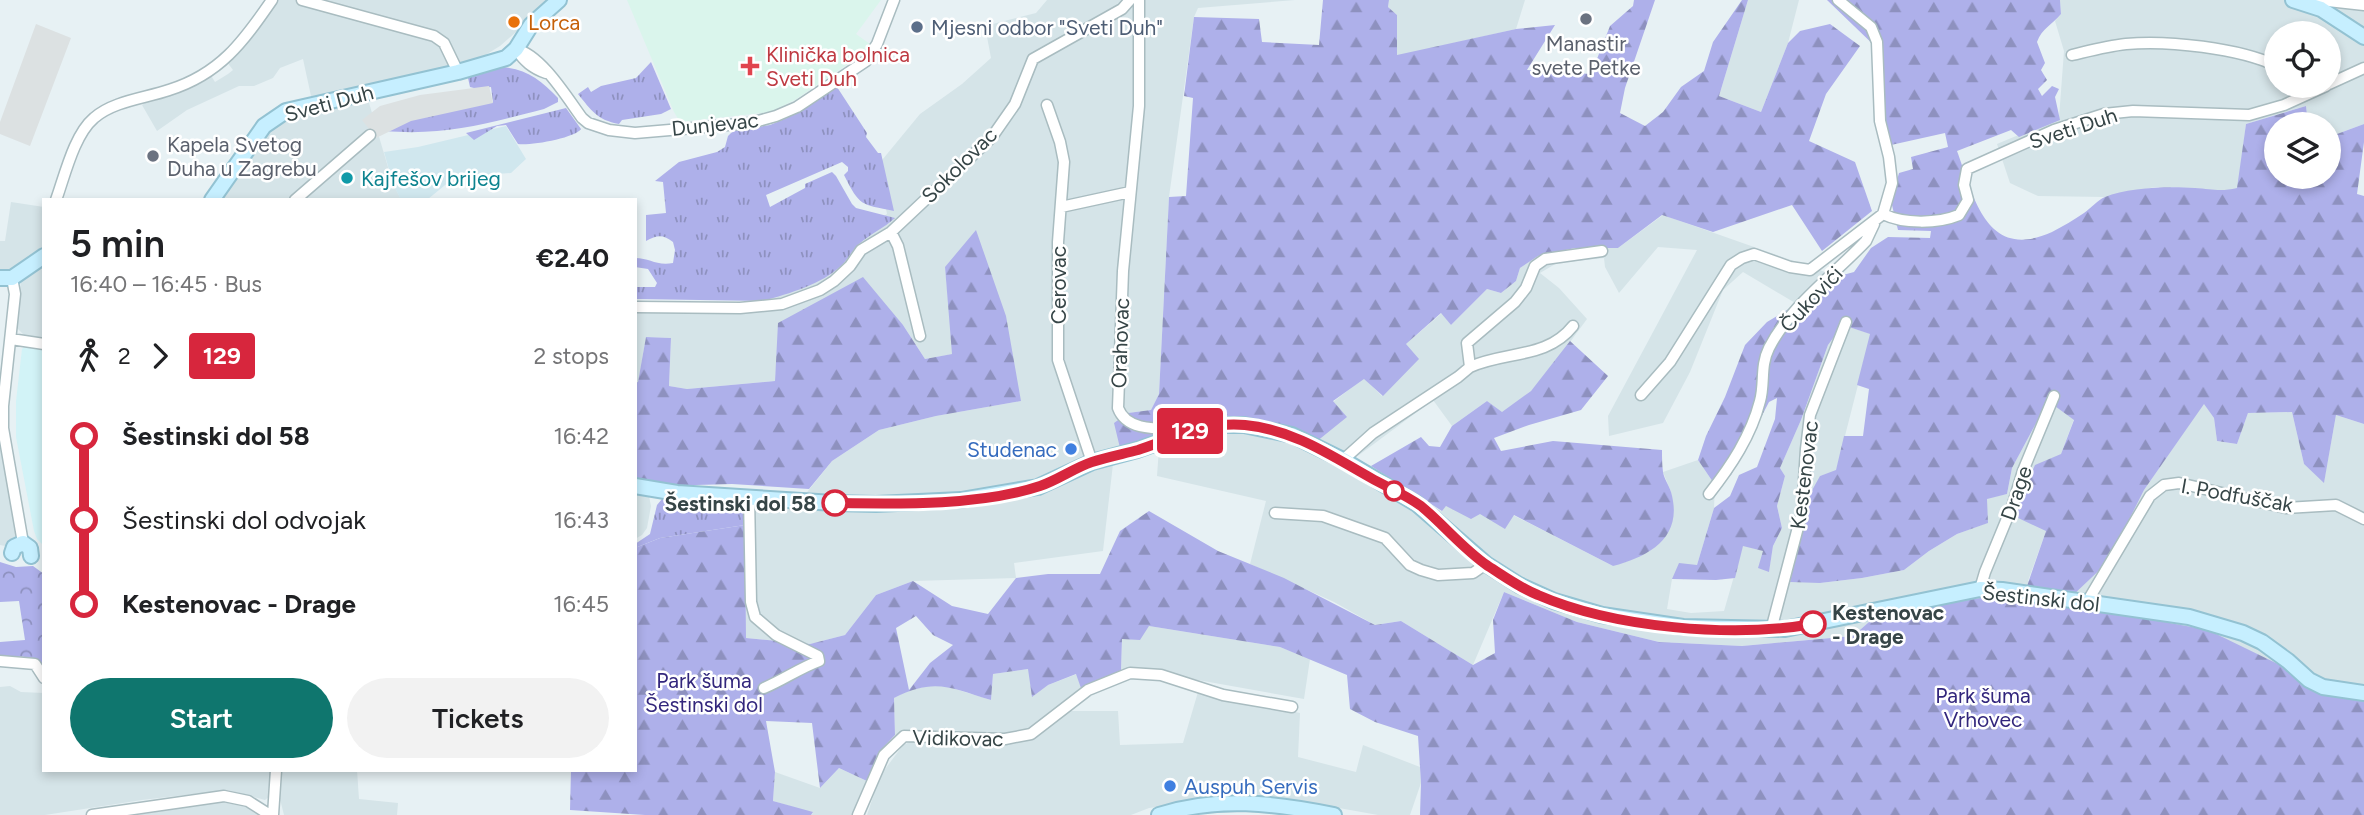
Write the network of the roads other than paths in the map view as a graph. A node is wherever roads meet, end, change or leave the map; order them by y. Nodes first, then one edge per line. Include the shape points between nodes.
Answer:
1 (272, 0) edge
2 (302, 0) edge
3 (559, 0) edge
4 (894, 0) edge
5 (1130, 0) edge
6 (1139, 0) edge
7 (1838, 0) edge
8 (2293, 0) edge
9 (2309, 4) junction
10 (2364, 5) edge
11 (2364, 37) edge
12 (516, 48) junction
13 (2072, 55) dead end
14 (2264, 61) edge
15 (2364, 68) edge
16 (458, 72) junction
17 (2341, 79) edge
18 (2294, 98) edge
19 (1047, 105) dead end
20 (370, 135) dead end
21 (1130, 192) junction
22 (57, 198) edge
23 (213, 198) edge
24 (297, 198) edge
25 (1061, 207) junction
26 (1883, 214) junction
27 (1875, 223) junction
28 (891, 232) junction
29 (1602, 251) dead end
30 (42, 257) edge
31 (6, 278) edge
32 (637, 307) edge
33 (1846, 322) dead end
34 (1573, 327) dead end
35 (919, 336) dead end
36 (11, 339) junction
37 (42, 344) edge
38 (1470, 367) junction
39 (1641, 395) dead end
40 (2054, 396) dead end
41 (1196, 429) junction
42 (3, 451) edge
43 (1343, 460) junction
44 (1092, 462) junction
45 (637, 486) edge
46 (1709, 494) dead end
47 (749, 496) junction
48 (1275, 513) dead end
49 (2364, 519) edge
50 (12, 549) edge
51 (37, 559) edge
52 (1486, 564) junction
53 (1980, 589) junction
54 (2087, 602) junction
55 (1772, 630) junction
56 (0, 661) edge
57 (42, 675) edge
58 (764, 688) dead end
59 (2364, 693) edge
60 (1292, 707) dead end
61 (276, 772) edge
62 (92, 815) edge
63 (272, 815) edge
64 (858, 815) edge
65 (1159, 815) edge
66 (1334, 815) edge

1 - 22 street via 213,70 95,117 78,141
2 - 16 street via 434,36 444,43
3 - 12 street, Sveti Duh via 531,25
4 - 12 street, Dunjevac via 866,61 797,107 751,123 635,133 609,130 582,118 542,64
5 - 28 street, Sokolovac via 1031,61 1015,104 992,137
6 - 21 street, Orahovac via 1139,106
7 - 26 street, Čukovići via 1871,27 1877,42 1880,121 1892,175
8 - 9 street
9 - 10 street via 2319,0
9 - 11 street
12 - 16 street, Sveti Duh
13 - 14 street via 2150,44 2243,54
15 - 17 street, Sveti Duh
16 - 23 street, Sveti Duh via 286,111 264,126
18 - 26 street, Sveti Duh via 2249,115 2104,114 2054,130 1967,169 1964,185 1968,200 1954,218 1900,221
19 - 25 street, Cerovac via 1064,162
20 - 24 street
21 - 25 street
21 - 41 street, Orahovac via 1118,408 1129,423
25 - 44 street, Cerovac via 1058,360
26 - 27 street, Čukovići
27 - 39 street, Čukovići via 1810,270 1754,254 1731,265 1670,362
27 - 46 street, Čukovići via 1866,241 1786,322 1769,348 1755,415 1738,456
28 - 32 street, Sokolovac via 861,250 834,281 782,304
28 - 35 street
29 - 38 street via 1545,259 1535,266 1515,302 1467,343
30 - 31 street
31 - 36 street via 15,295
33 - 55 street, Kestenovac via 1811,415 1802,512
34 - 38 street via 1551,346
36 - 37 street
36 - 42 street
38 - 43 street via 1373,433
40 - 53 street, Drage
41 - 43 street, Šestinski dol via 1232,424 1270,429
41 - 44 street, Šestinski dol
42 - 50 street
43 - 52 street, Šestinski dol via 1417,503
44 - 47 street, Šestinski dol via 1038,486 961,500 876,504
45 - 47 street, Šestinski dol
47 - 58 street via 755,617 776,635 818,656 819,661
48 - 52 street via 1323,516 1385,538 1410,565 1438,575 1473,573
49 - 54 street, I. Podfuščak via 2336,505 2286,508 2194,485 2164,485 2150,496
50 - 51 street via 14,559 20,562
52 - 55 street, Šestinski dol via 1540,596 1602,615 1683,627
53 - 54 street, Šestinski dol
53 - 55 street, Šestinski dol
54 - 59 street, Šestinski dol via 2181,615 2243,633 2273,648 2314,683
56 - 57 street via 35,664
60 - 64 street, Vidikovac via 1223,695 1161,674 1130,673 1088,690 1038,730 1017,738 904,736 884,755
61 - 63 street
62 - 63 street via 224,796 248,801
65 - 66 street via 1236,802

